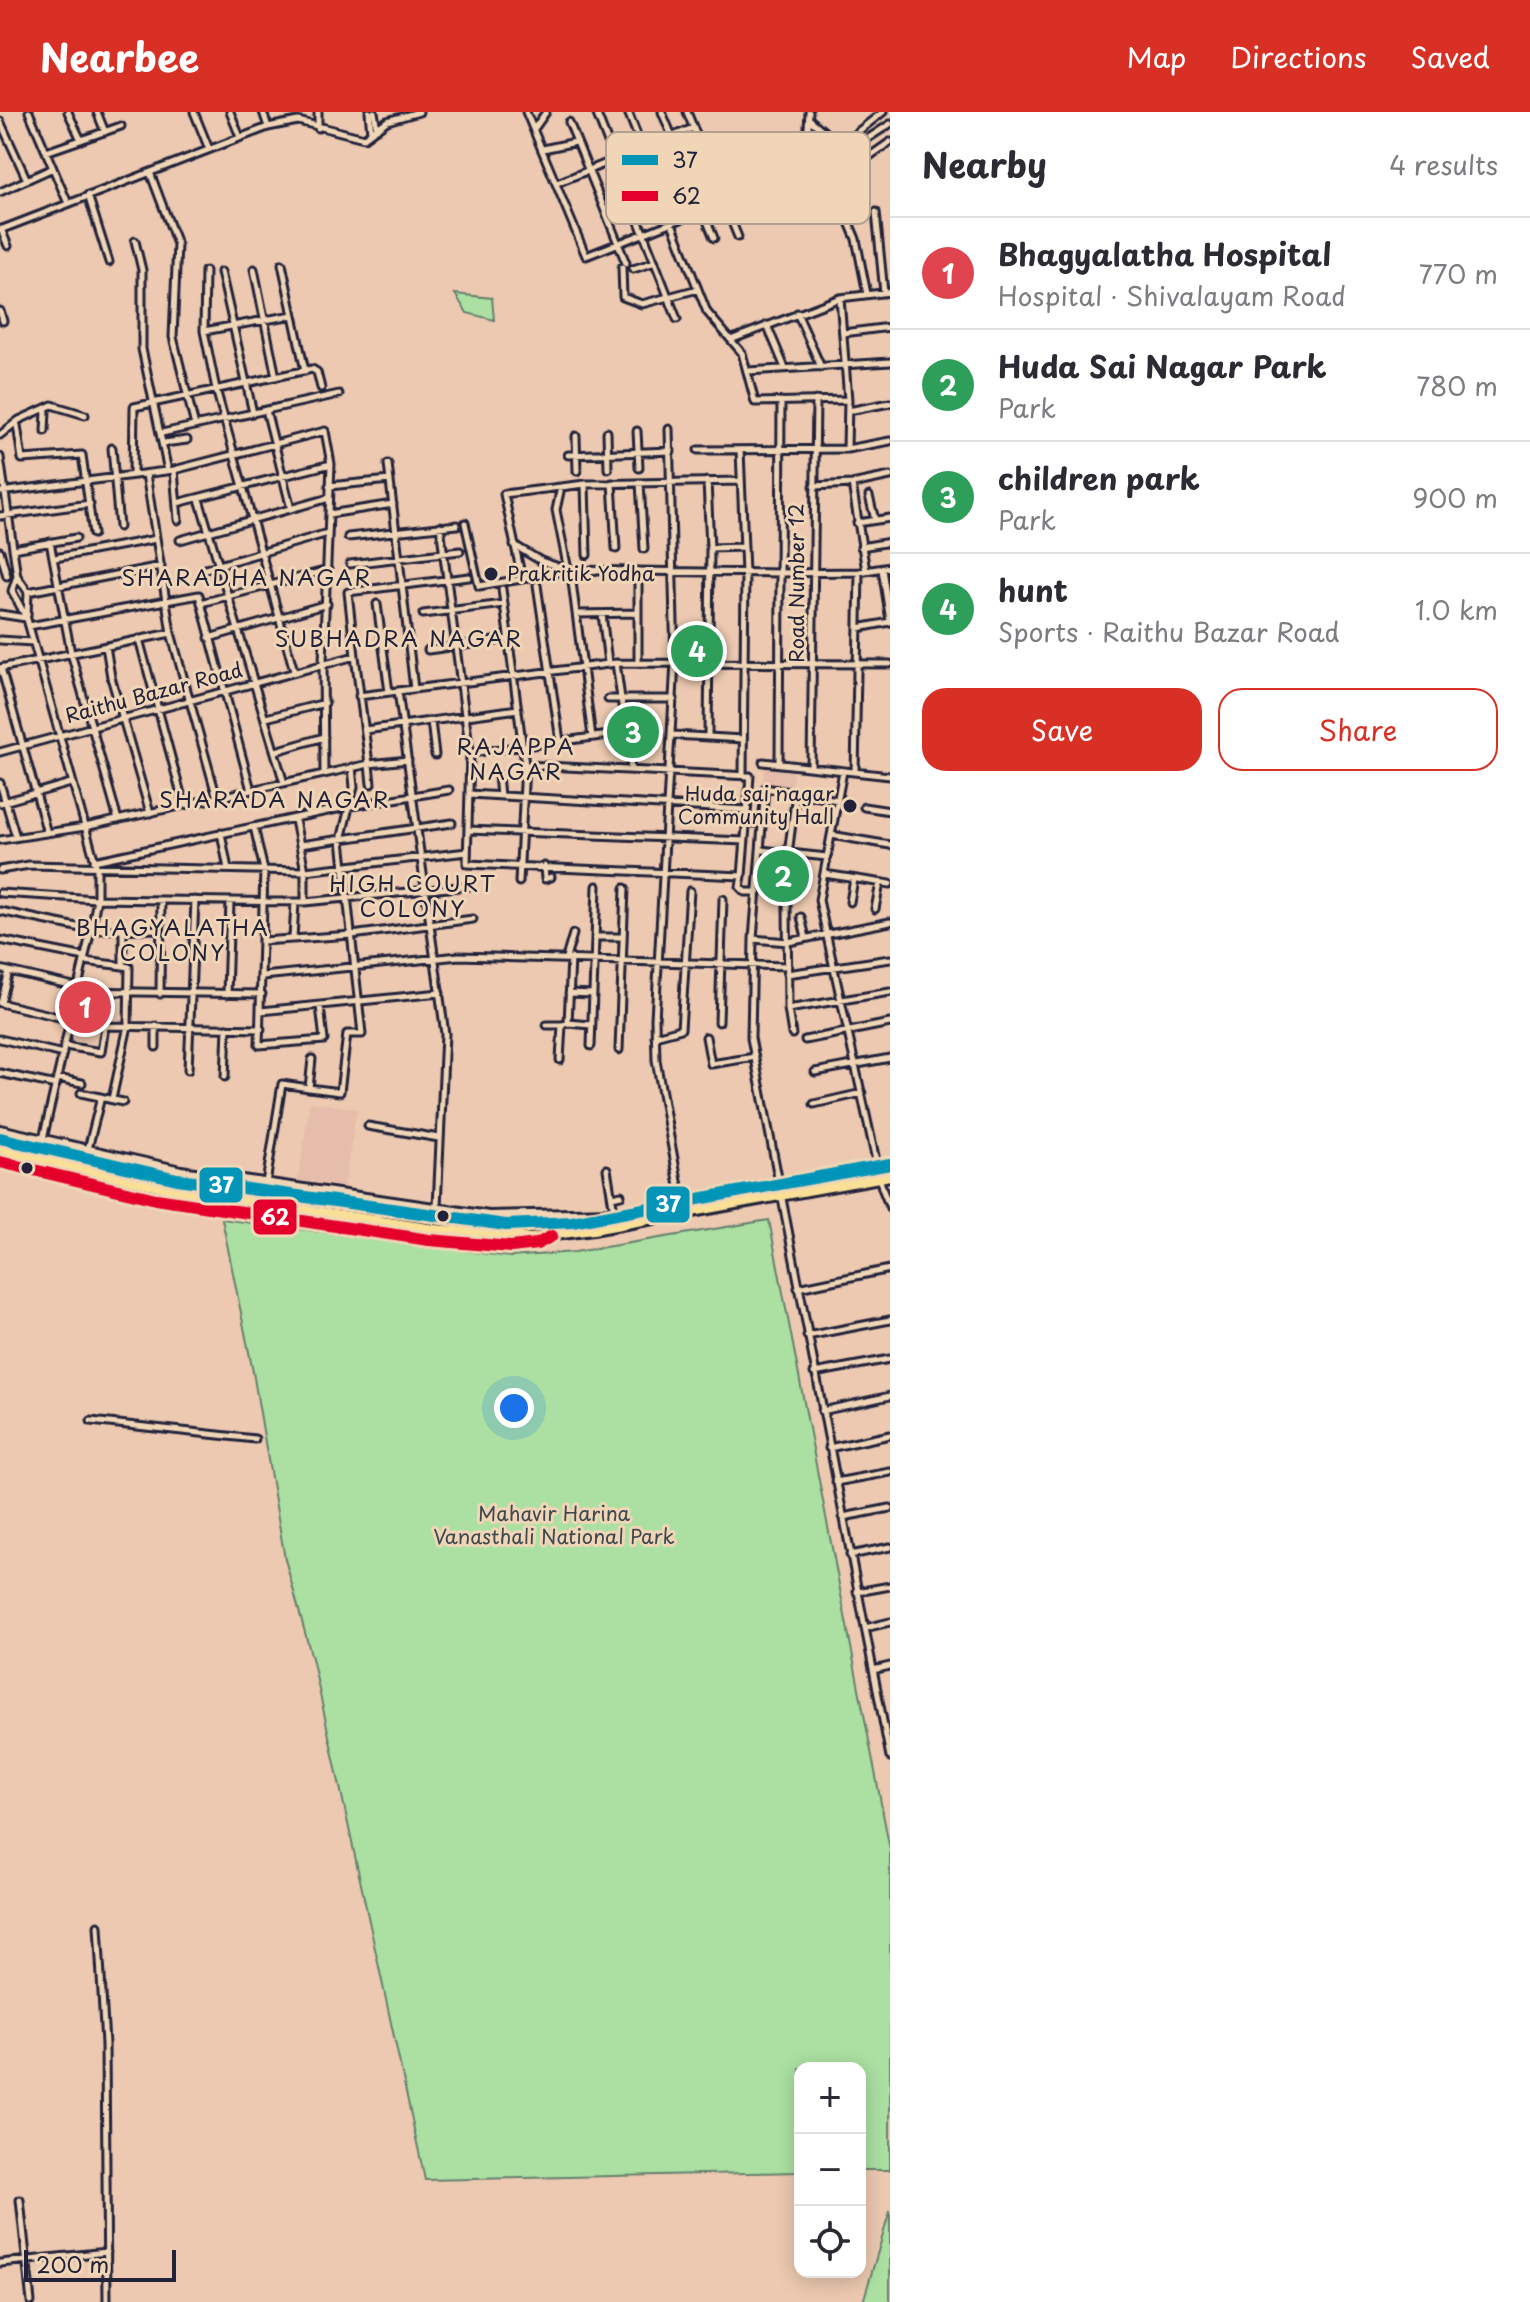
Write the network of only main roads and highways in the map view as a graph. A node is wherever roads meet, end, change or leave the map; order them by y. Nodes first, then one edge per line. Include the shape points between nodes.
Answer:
1 (0, 1138) edge
2 (0, 1150) edge
3 (890, 1164) edge
4 (886, 1177) edge

1 - 3 highway via 177,1179 483,1223 555,1224
2 - 4 highway via 175,1190 482,1235 552,1236

